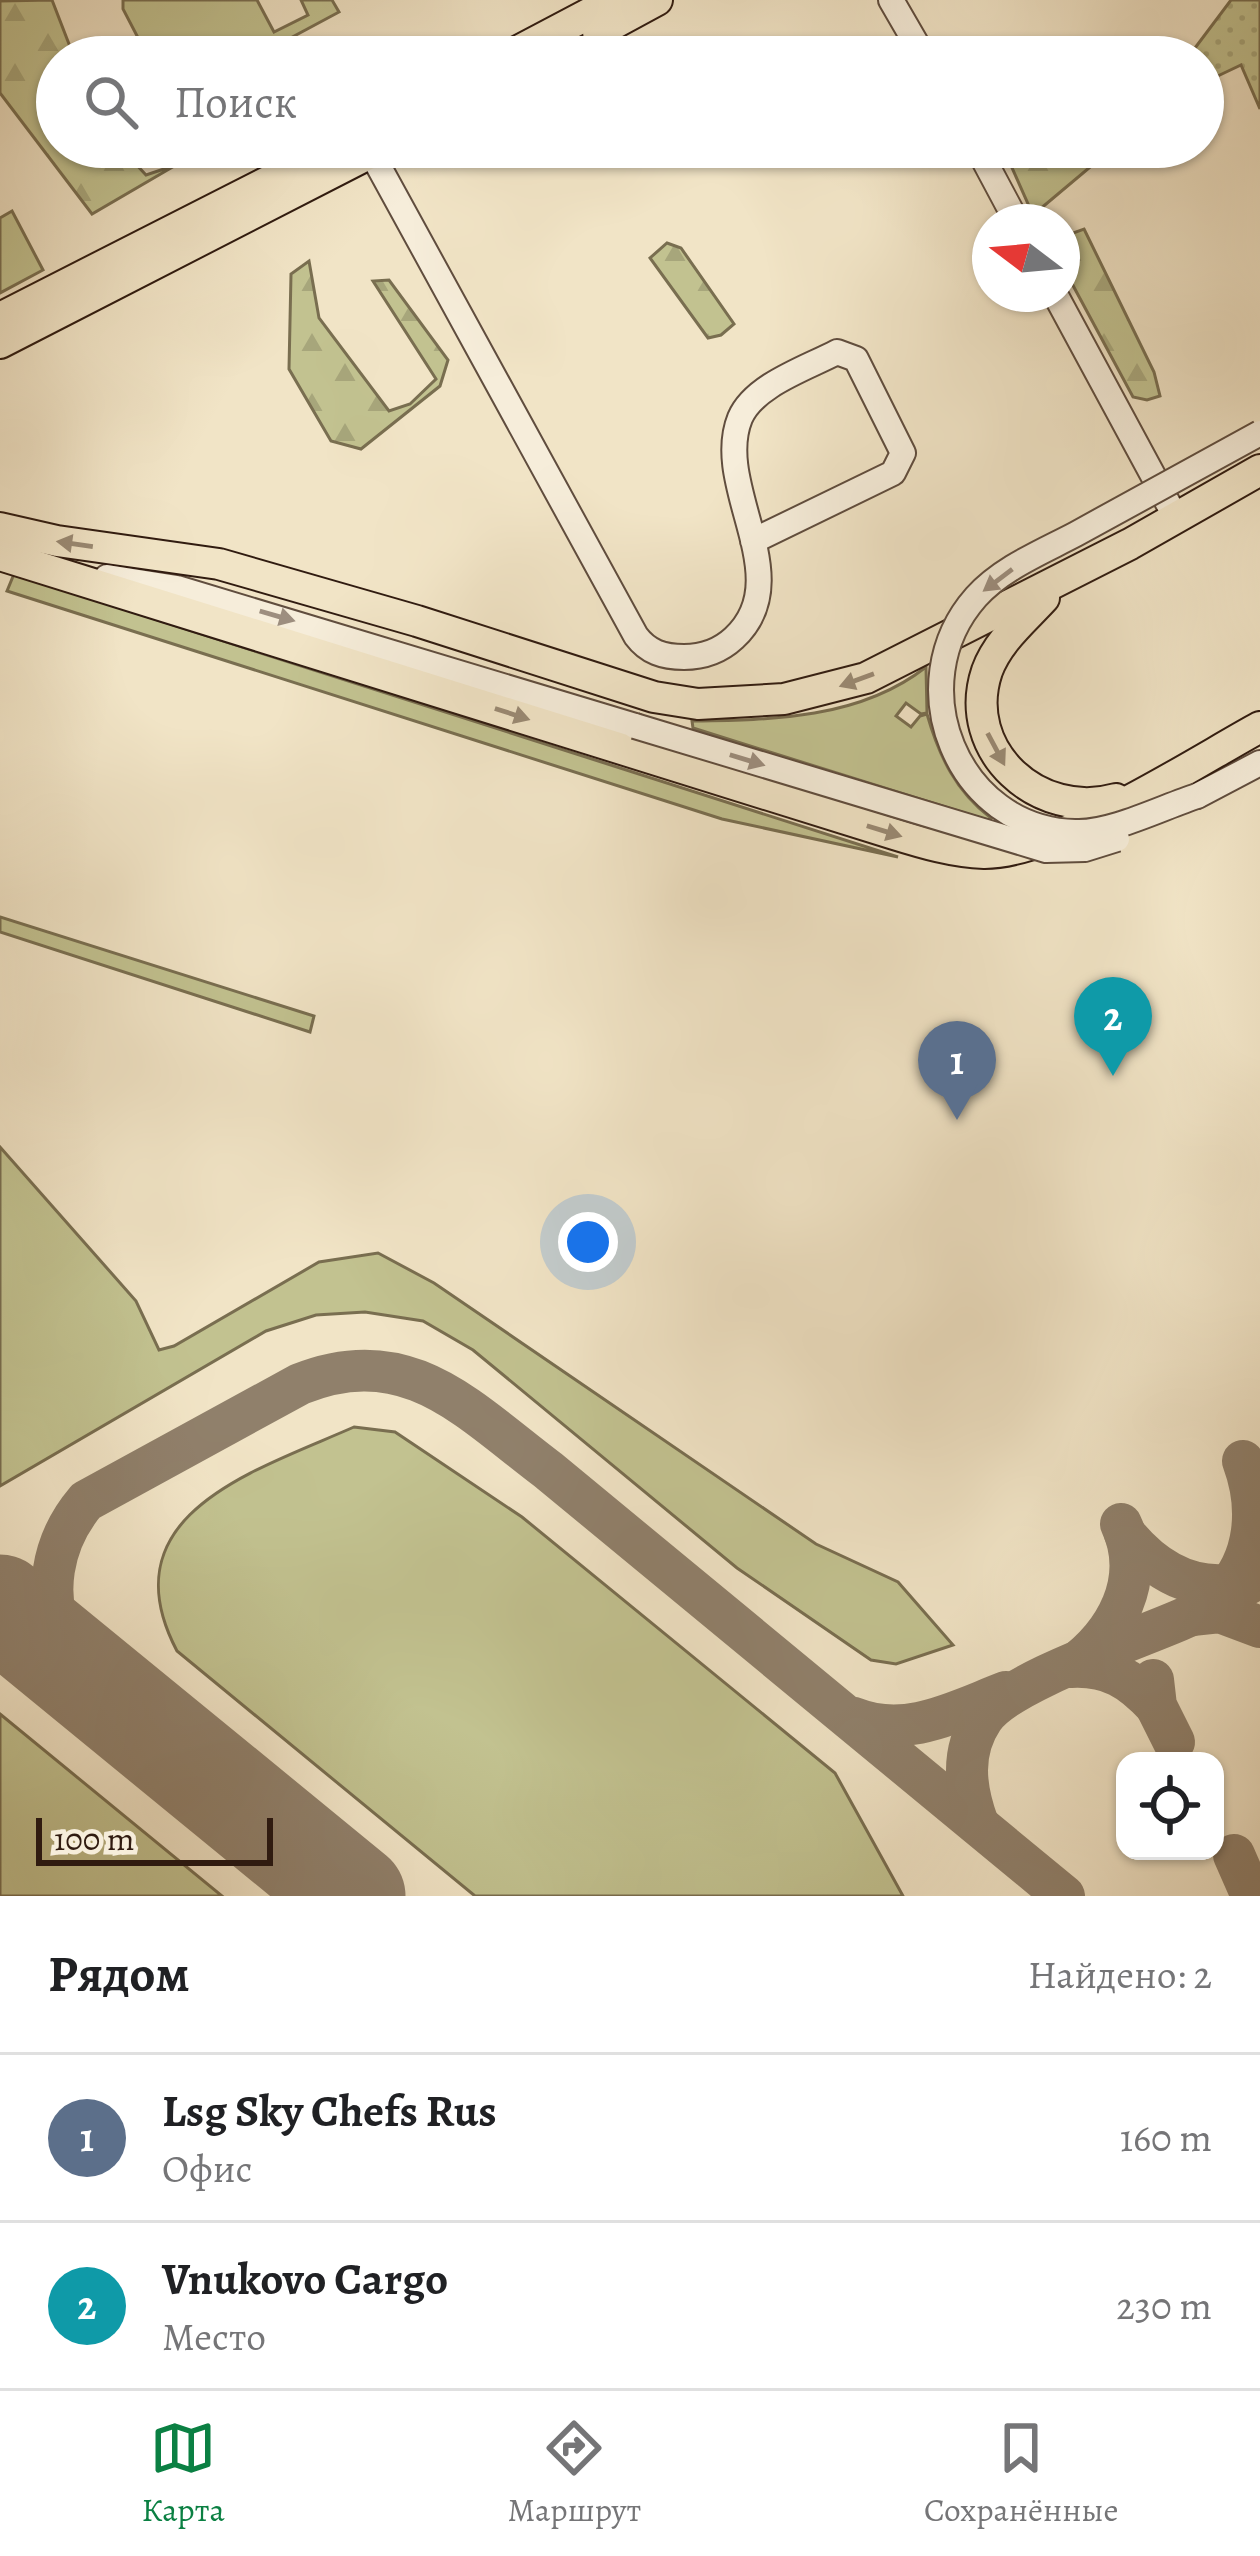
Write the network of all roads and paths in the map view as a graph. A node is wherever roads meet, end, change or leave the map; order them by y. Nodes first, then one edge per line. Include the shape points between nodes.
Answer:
1 (616, 0) edge
2 (657, 0) edge
3 (891, 0) edge
4 (547, 36) edge
5 (589, 36) edge
6 (912, 36) edge
7 (295, 168) edge
8 (338, 168) edge
9 (384, 168) edge
10 (987, 168) edge
11 (1007, 204) edge
12 (1065, 312) edge
13 (0, 318) edge
14 (0, 344) edge
15 (1260, 433) edge
16 (1260, 470) edge
17 (1176, 518) junction
18 (0, 529) edge
19 (754, 541) junction
20 (0, 555) edge
21 (39, 567) junction
22 (1062, 579) junction
23 (1260, 727) edge
24 (1260, 763) edge
25 (1161, 781) junction
26 (1197, 796) junction

1 - 4 main road
2 - 5 main road
3 - 6 street
7 - 13 main road
8 - 14 main road
9 - 19 street via 644,646 692,657 736,636 754,606
10 - 11 street
12 - 17 street
15 -> 26 street, bridge via 1001,575 966,610 942,665 940,709 952,750 976,786 1009,813 1079,833
16 - 17 main road
17 - 22 main road
22 -> 18 main road via 853,682 784,699 698,704 219,564
19 - 19 street via 734,453 742,412 758,395 847,353 902,463
20 - 21 main road
21 -> 25 main road via 944,848 986,853 1036,845
21 -> 26 street, bridge via 176,588 1046,850 1122,838
22 -> 25 main road via 992,661 982,702 989,741 1015,778 1056,800 1108,802
23 - 25 main road
24 - 26 street

